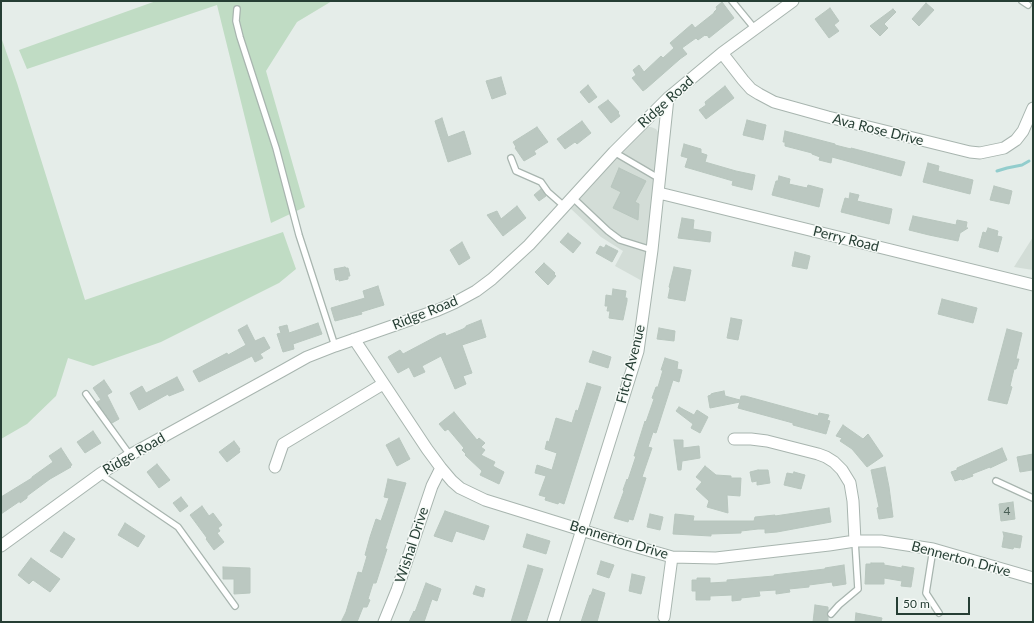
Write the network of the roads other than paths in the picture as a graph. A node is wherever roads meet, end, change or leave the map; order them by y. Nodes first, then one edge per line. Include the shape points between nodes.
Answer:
1 (732, 1) edge
2 (793, 1) edge
3 (1022, 1) edge
4 (1028, 5) dead end
5 (237, 9) dead end
6 (755, 28) junction
7 (722, 53) junction
8 (668, 98) junction
9 (1033, 108) edge
10 (614, 152) junction
11 (511, 158) dead end
12 (660, 180) junction
13 (659, 192) junction
14 (568, 202) junction
15 (652, 250) junction
16 (1033, 285) edge
17 (354, 339) junction
18 (335, 346) junction
19 (383, 384) junction
20 (86, 394) dead end
21 (734, 439) dead end
22 (130, 455) junction
23 (275, 467) dead end
24 (441, 468) junction
25 (100, 474) junction
26 (996, 481) dead end
27 (1033, 498) edge
28 (582, 530) junction
29 (855, 541) junction
30 (1, 546) edge
31 (933, 549) junction
32 (672, 557) junction
33 (1033, 578) edge
34 (235, 606) dead end
35 (939, 613) dead end
36 (831, 614) dead end
37 (664, 617) dead end
38 (384, 622) edge
39 (553, 622) edge

1 - 6 lane
2 - 6 street, Ridge Road
3 - 4 lane
5 - 18 lane via 236,21 240,37
6 - 7 street, Ridge Road
7 - 8 street, Ridge Road
7 - 9 street, Ava Rose Drive via 751,89 774,102 970,152 980,153 1004,148 1016,140
8 - 10 street, Ridge Road
8 - 12 street, Fitch Avenue
10 - 12 lane
10 - 14 street, Ridge Road
11 - 14 lane via 516,171 541,182 548,192
12 - 13 street, Fitch Avenue
13 - 15 street, Fitch Avenue
13 - 16 street, Perry Road
14 - 15 lane via 620,240
14 - 17 street, Ridge Road via 512,262 476,291 438,310
15 - 28 street, Fitch Avenue via 638,351
17 - 18 street, Ridge Road
17 - 19 street, Bennerton Drive
18 - 22 street, Ridge Road via 307,357
19 - 23 street via 283,444
19 - 24 street, Bennerton Drive
20 - 22 lane
21 - 29 street via 767,441 818,454 834,462 850,483
22 - 25 street, Ridge Road
24 - 28 street, Bennerton Drive via 460,488 485,500
24 - 38 street, Wishal Drive via 432,486
25 - 30 street, Ridge Road
25 - 34 lane via 178,527
26 - 27 lane
28 - 32 street, Bennerton Drive
28 - 39 street, Fitch Avenue
29 - 31 street, Bennerton Drive via 881,541
29 - 32 street, Bennerton Drive via 716,558
29 - 36 lane via 858,589
31 - 33 street, Bennerton Drive
31 - 35 lane via 926,592
32 - 37 street

